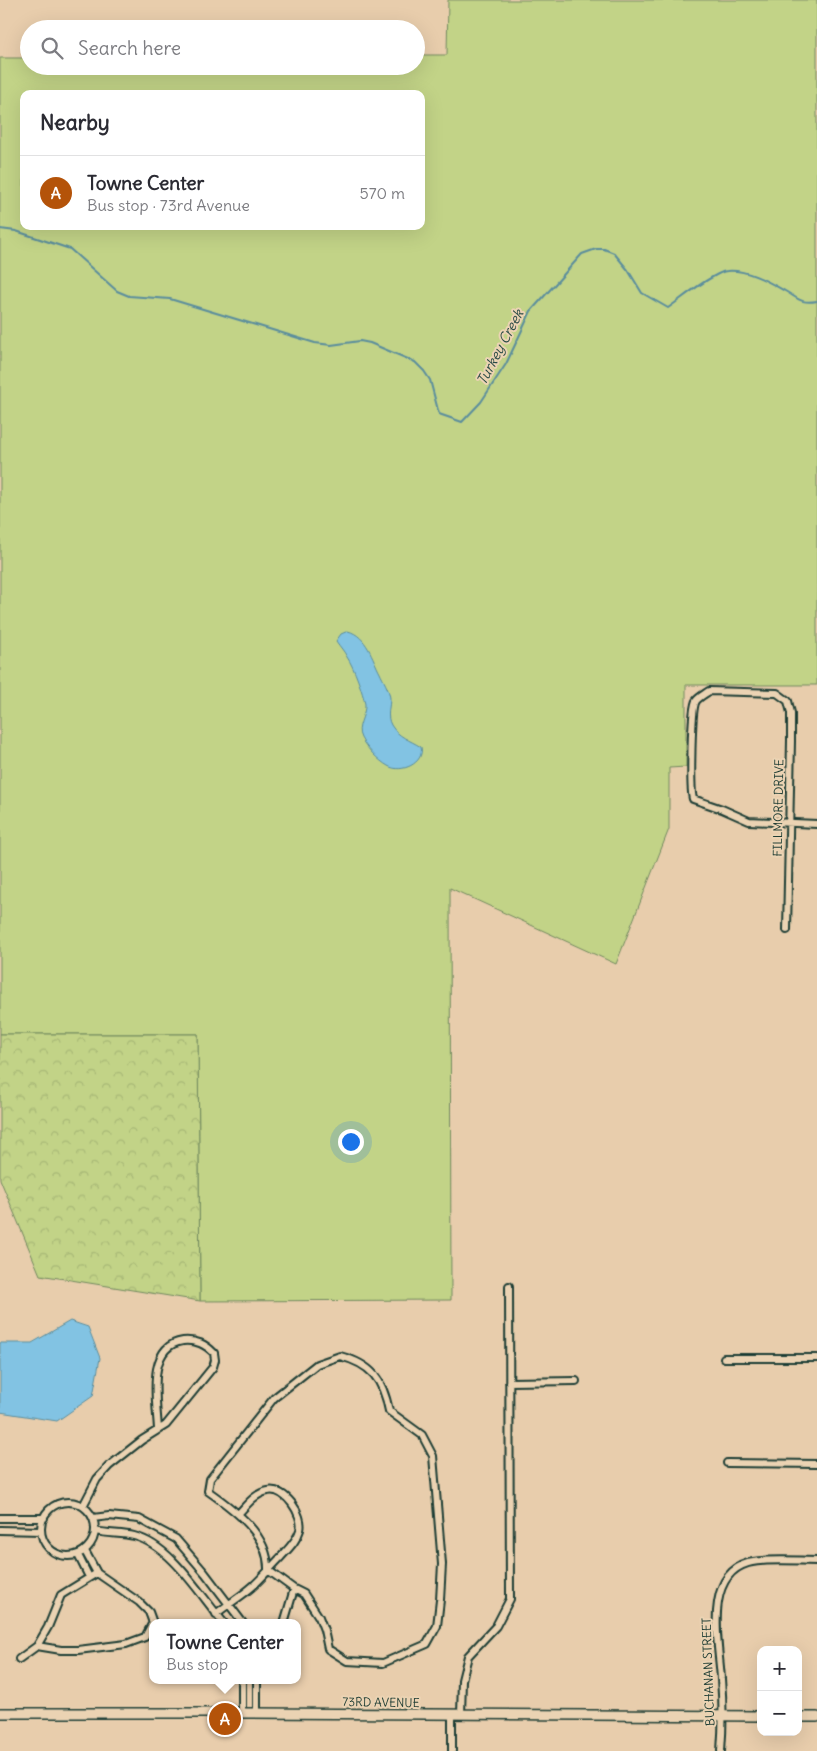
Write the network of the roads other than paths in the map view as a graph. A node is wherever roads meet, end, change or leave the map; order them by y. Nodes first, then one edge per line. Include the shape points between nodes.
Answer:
1 (790, 824) junction
2 (817, 824) edge
3 (787, 930) dead end
4 (509, 1286) dead end
5 (724, 1358) dead end
6 (817, 1358) edge
7 (576, 1381) dead end
8 (509, 1382) junction
9 (158, 1430) junction
10 (727, 1463) dead end
11 (817, 1464) edge
12 (83, 1506) junction
13 (238, 1514) junction
14 (0, 1518) edge
15 (44, 1518) junction
16 (93, 1518) junction
17 (0, 1530) edge
18 (41, 1531) junction
19 (96, 1531) junction
20 (85, 1551) junction
21 (78, 1555) junction
22 (817, 1561) edge
23 (268, 1570) junction
24 (96, 1573) junction
25 (89, 1577) junction
26 (294, 1589) junction
27 (229, 1604) junction
28 (216, 1614) junction
29 (152, 1619) edge
30 (220, 1619) edge
31 (240, 1619) edge
32 (285, 1619) edge
33 (149, 1630) edge
34 (37, 1646) junction
35 (20, 1660) dead end
36 (242, 1684) edge
37 (257, 1684) edge
38 (0, 1713) edge
39 (242, 1713) junction
40 (257, 1713) junction
41 (457, 1715) junction
42 (722, 1716) junction
43 (757, 1716) edge
44 (802, 1717) edge
45 (817, 1717) edge
46 (452, 1751) edge
47 (721, 1751) edge

1 - 1 street, FILLMORE DRIVE via 749,821 693,800 690,791 692,719 696,701 709,690 777,693 788,701 791,713
1 - 2 street
1 - 3 street, FILLMORE DRIVE
4 - 8 street
5 - 6 street
7 - 8 street
8 - 41 street via 510,1599 496,1626 468,1656
9 - 9 street via 166,1425 214,1367 214,1353 205,1344 192,1340 174,1342 158,1360
9 - 12 street via 109,1466 97,1479
10 - 11 street
12 - 15 street via 60,1503 51,1508
12 - 16 street
13 - 23 street via 267,1552
13 - 23 street via 257,1495 269,1490 282,1494 293,1505 301,1521 300,1531 296,1540
13 - 26 street via 208,1491 210,1479 274,1398 318,1364 340,1356 354,1360 379,1380 389,1411 422,1435 433,1456 442,1564 436,1626 427,1644 383,1664 347,1661 328,1649 319,1617 304,1594
14 - 15 street
15 - 18 street
16 - 19 street
16 - 27 street via 139,1519 176,1539
17 - 18 street
18 - 21 street via 54,1552 63,1556
19 - 20 street
19 - 28 street via 134,1536 163,1551
20 - 21 street
20 - 24 street
21 - 25 street
22 - 42 street, BUCHANAN STREET via 748,1563 731,1573 719,1593 716,1628
23 - 26 street
23 - 27 street
24 - 25 street
24 - 29 street via 139,1602
25 - 34 street via 62,1595
26 - 32 street
27 - 28 street
27 - 31 street
28 - 30 street
33 - 34 street via 145,1637 126,1644 78,1650
34 - 35 street
36 - 39 street
37 - 40 street
38 - 39 street, 73RD AVENUE
39 - 40 street, 73RD AVENUE
40 - 41 street, 73RD AVENUE
41 - 42 street, 73RD AVENUE
41 - 46 street
42 - 43 street, 73RD AVENUE
42 - 47 street, BUCHANAN STREET
44 - 45 street

